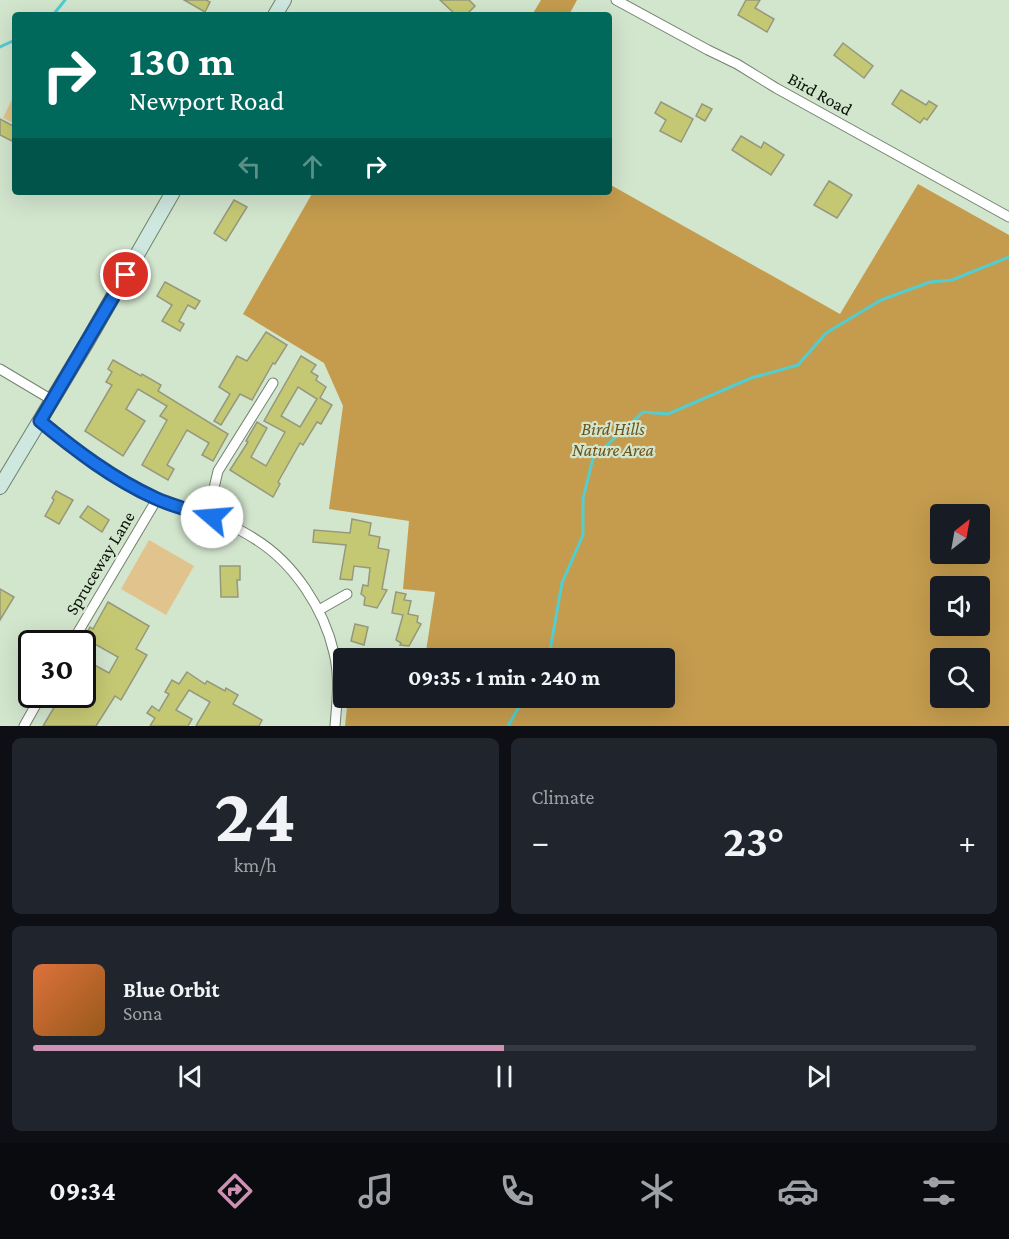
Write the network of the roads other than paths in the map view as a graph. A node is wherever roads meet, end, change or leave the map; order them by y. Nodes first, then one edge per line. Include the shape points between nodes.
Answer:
1 (616, 0) edge
2 (171, 195) edge
3 (1009, 217) edge
4 (0, 369) edge
5 (273, 382) dead end
6 (52, 400) junction
7 (40, 421) junction
8 (0, 487) edge
9 (157, 499) junction
10 (212, 517) junction
11 (347, 594) dead end
12 (319, 610) junction
13 (79, 630) edge
14 (34, 708) edge
15 (24, 726) edge
16 (334, 726) edge

1 - 3 street, Bird Road
2 - 6 street
4 - 6 street
5 - 10 street via 218,471
6 - 7 street
7 - 8 street
7 - 9 street via 75,450
9 - 10 street
9 - 13 street, Spruceway Lane
10 - 12 street via 255,538 276,554
11 - 12 street
12 - 16 street via 334,653 338,694
14 - 15 street

